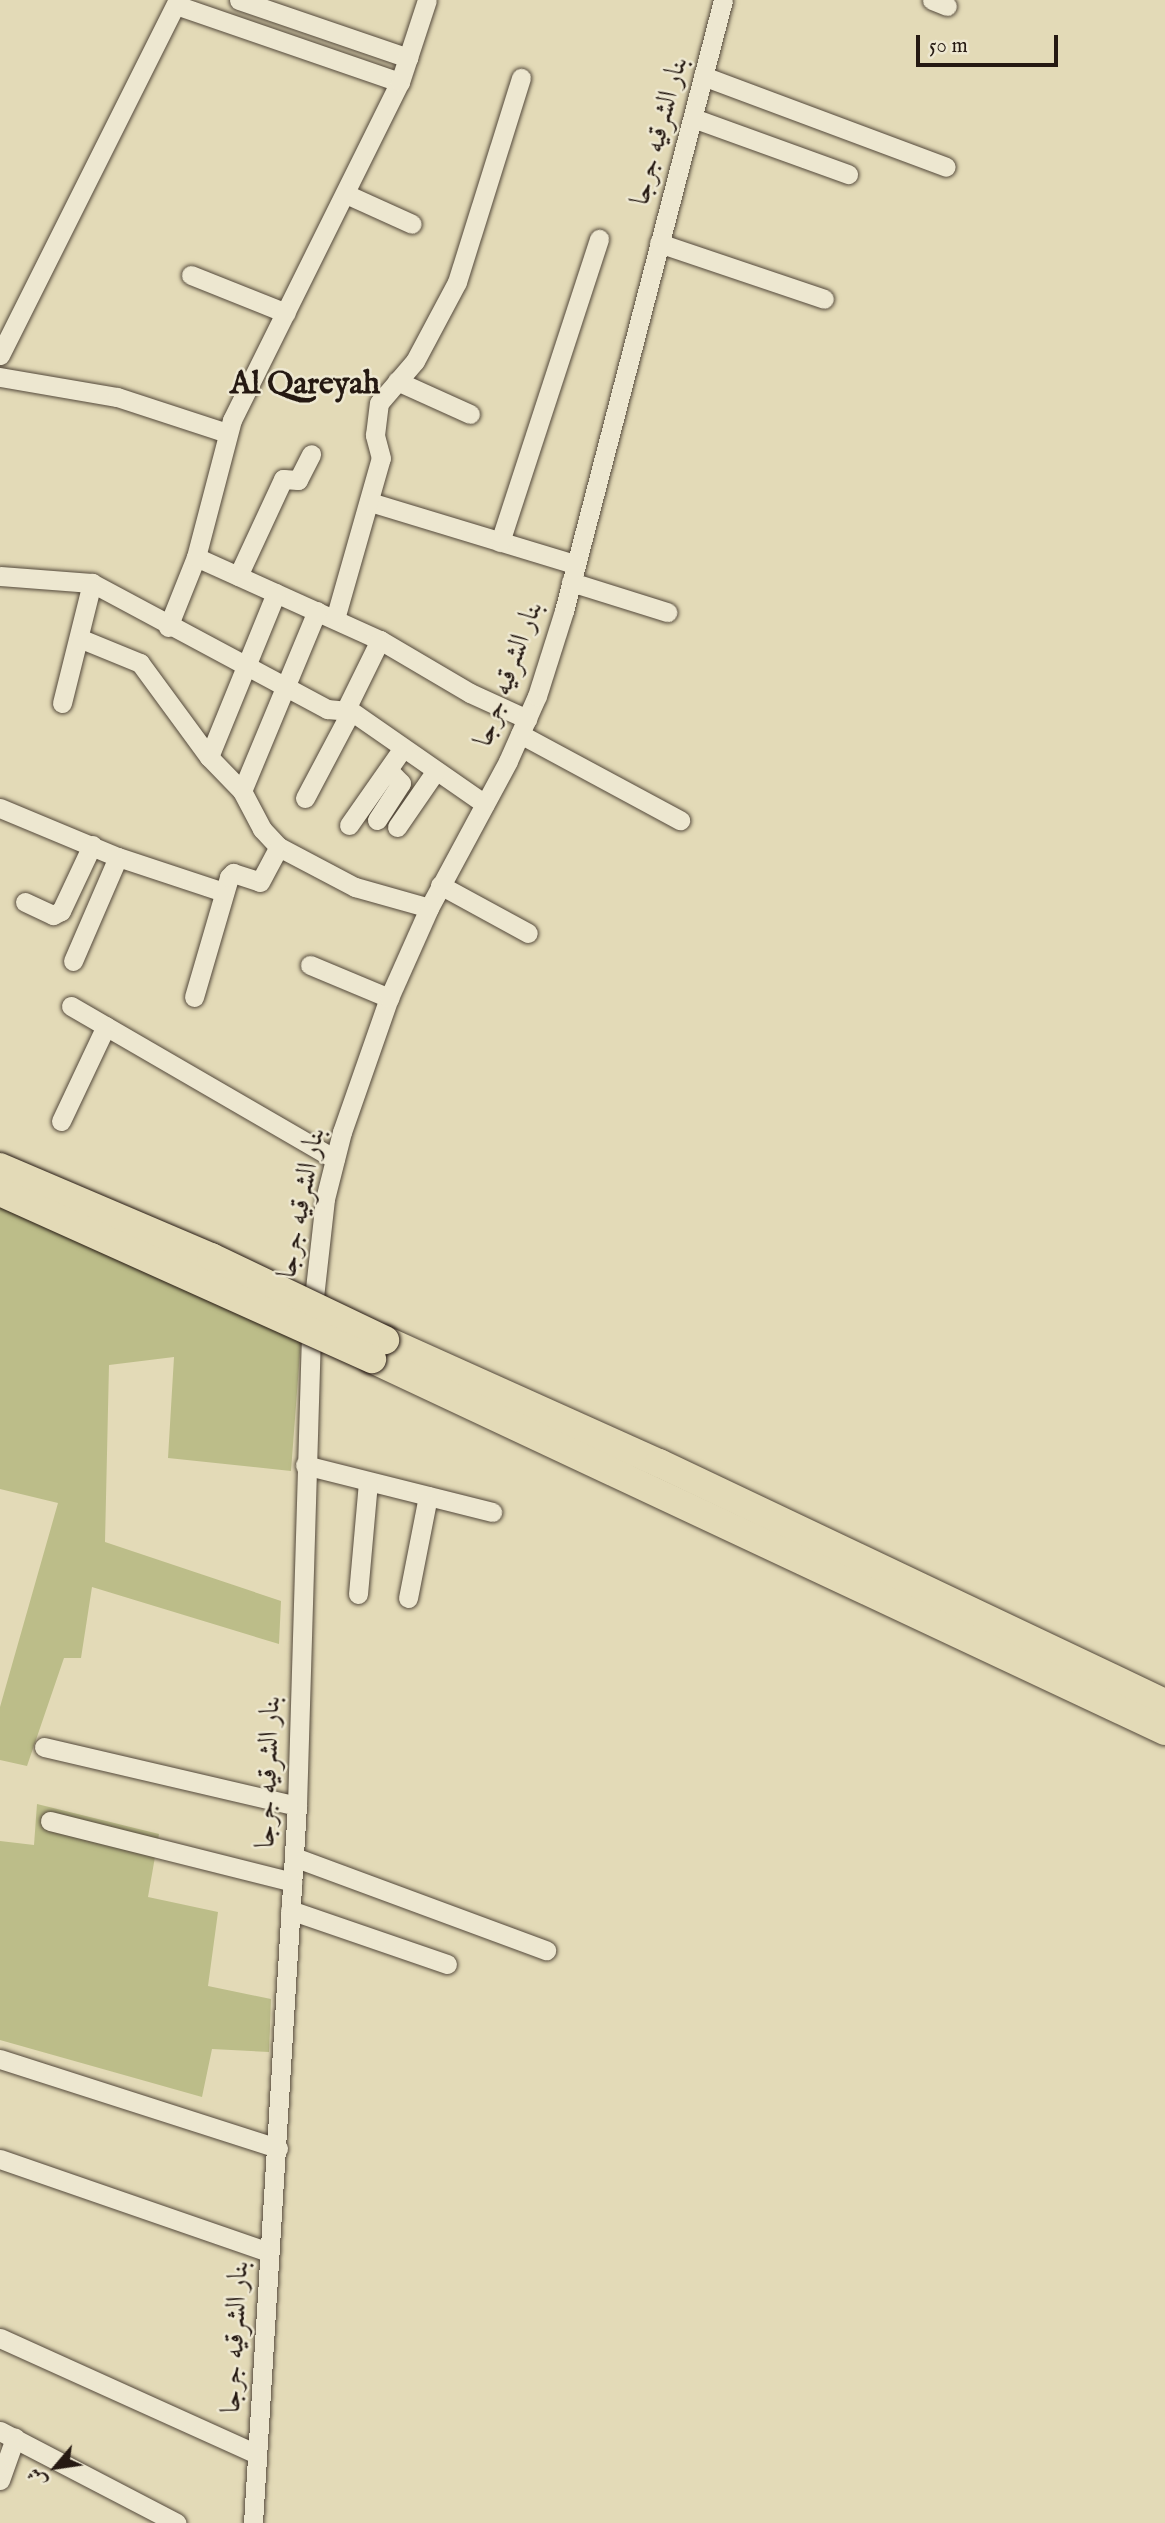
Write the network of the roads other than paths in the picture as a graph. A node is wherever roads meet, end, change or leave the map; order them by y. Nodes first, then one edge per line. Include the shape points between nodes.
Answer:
1 (239, 0) edge
2 (427, 0) edge
3 (723, 0) edge
4 (177, 2) edge
5 (408, 58) junction
6 (703, 76) junction
7 (521, 78) dead end
8 (400, 82) junction
9 (693, 118) junction
10 (946, 167) dead end
11 (848, 174) dead end
12 (346, 194) junction
13 (412, 225) dead end
14 (599, 239) dead end
15 (659, 243) junction
16 (191, 275) dead end
17 (824, 299) dead end
18 (286, 313) junction
19 (0, 355) edge
20 (0, 377) edge
21 (397, 381) junction
22 (470, 414) dead end
23 (227, 433) junction
24 (311, 454) dead end
25 (370, 502) junction
26 (500, 542) junction
27 (196, 557) junction
28 (572, 573) junction
29 (0, 576) edge
30 (238, 576) junction
31 (92, 583) junction
32 (276, 593) junction
33 (667, 612) dead end
34 (326, 615) junction
35 (168, 627) junction
36 (79, 638) junction
37 (380, 640) junction
38 (248, 668) junction
39 (286, 688) junction
40 (62, 703) dead end
41 (348, 710) junction
42 (524, 726) junction
43 (403, 748) junction
44 (209, 757) junction
45 (388, 770) junction
46 (435, 772) junction
47 (242, 791) junction
48 (305, 798) dead end
49 (485, 804) junction
50 (0, 808) edge
51 (377, 820) dead end
52 (680, 820) dead end
53 (349, 825) dead end
54 (397, 827) dead end
55 (92, 845) junction
56 (279, 847) junction
57 (118, 857) junction
58 (440, 885) junction
59 (224, 892) junction
60 (25, 902) dead end
61 (429, 908) junction
62 (528, 933) dead end
63 (73, 961) dead end
64 (310, 965) dead end
65 (194, 997) dead end
66 (389, 998) junction
67 (71, 1006) dead end
68 (106, 1026) junction
69 (61, 1121) dead end
70 (335, 1159) junction
71 (0, 1167) edge
72 (0, 1192) edge
73 (379, 1349) junction
74 (305, 1465) junction
75 (368, 1482) junction
76 (428, 1496) junction
77 (492, 1512) dead end
78 (358, 1594) dead end
79 (408, 1598) dead end
80 (1165, 1703) edge
81 (1165, 1731) edge
82 (44, 1747) dead end
83 (297, 1806) junction
84 (50, 1821) dead end
85 (294, 1857) junction
86 (292, 1882) junction
87 (290, 1910) junction
88 (546, 1950) dead end
89 (447, 1964) dead end
90 (0, 2059) edge
91 (278, 2148) junction
92 (0, 2160) edge
93 (269, 2252) junction
94 (0, 2338) edge
95 (7, 2435) edge
96 (257, 2454) junction
97 (0, 2480) edge
98 (177, 2523) edge
99 (253, 2523) edge

1 - 5 street
2 - 5 street
3 - 6 street, بنار الشرقيه جرجا
4 - 8 street
4 - 19 street
5 - 8 street
6 - 9 street, بنار الشرقيه جرجا
6 - 10 street
7 - 21 street via 457,282 415,361
8 - 12 street
9 - 11 street
9 - 15 street, بنار الشرقيه جرجا
12 - 13 street
12 - 18 street
14 - 26 street
15 - 17 street
15 - 28 street, بنار الشرقيه جرجا
16 - 18 street
18 - 23 street
20 - 23 street via 117,397
21 - 22 street
21 - 25 street via 379,403 375,436 380,458
23 - 27 street via 218,487
24 - 30 street via 299,480 283,479
25 - 26 street
25 - 34 street
26 - 28 street
27 - 30 street
27 - 35 street
28 - 33 street
28 - 42 street, بنار الشرقيه جرجا
29 - 31 street via 60,577
30 - 32 street
31 - 35 street
31 - 36 street
32 - 34 street
32 - 38 street
34 - 37 street
34 - 39 street
35 - 38 street
36 - 40 street
36 - 44 street via 140,663
37 - 41 street
37 - 42 street
38 - 39 street
38 - 44 street
39 - 41 street via 327,709
39 - 47 street
41 - 43 street
41 - 48 street
42 - 49 street, بنار الشرقيه جرجا
42 - 52 street
43 - 45 street
43 - 46 street
44 - 47 street
45 - 51 street via 401,783
45 - 53 street
46 - 49 street
46 - 54 street
47 - 56 street via 262,829
49 - 58 street, بنار الشرقيه جرجا
50 - 55 street
55 - 57 street
55 - 60 street via 61,911 53,915
56 - 59 street via 260,881 233,873
56 - 61 street via 355,887
57 - 59 street
57 - 63 street
58 - 61 street, بنار الشرقيه جرجا
58 - 62 street
59 - 65 street
61 - 66 street, بنار الشرقيه جرجا
64 - 66 street
66 - 70 street, بنار الشرقيه جرجا
67 - 68 street
68 - 69 street
68 - 70 street
70 - 74 street, بنار الشرقيه جرجا via 316,1248
71 - 73 highway, bridge via 211,1257
72 - 73 highway, bridge
73 - 80 highway via 659,1463
73 - 81 highway
74 - 75 street
74 - 83 street, بنار الشرقيه جرجا
75 - 76 street
75 - 78 street
76 - 77 street
76 - 79 street
82 - 83 street
83 - 85 street, بنار الشرقيه جرجا
84 - 86 street
85 - 86 street, بنار الشرقيه جرجا
85 - 88 street
86 - 87 street, بنار الشرقيه جرجا
87 - 89 street
87 - 91 street, بنار الشرقيه جرجا
90 - 91 street
91 - 93 street, بنار الشرقيه جرجا
92 - 93 street
93 - 96 street, بنار الشرقيه جرجا
94 - 96 street
95 - 97 street
95 - 98 street
96 - 99 street, بنار الشرقيه جرجا

